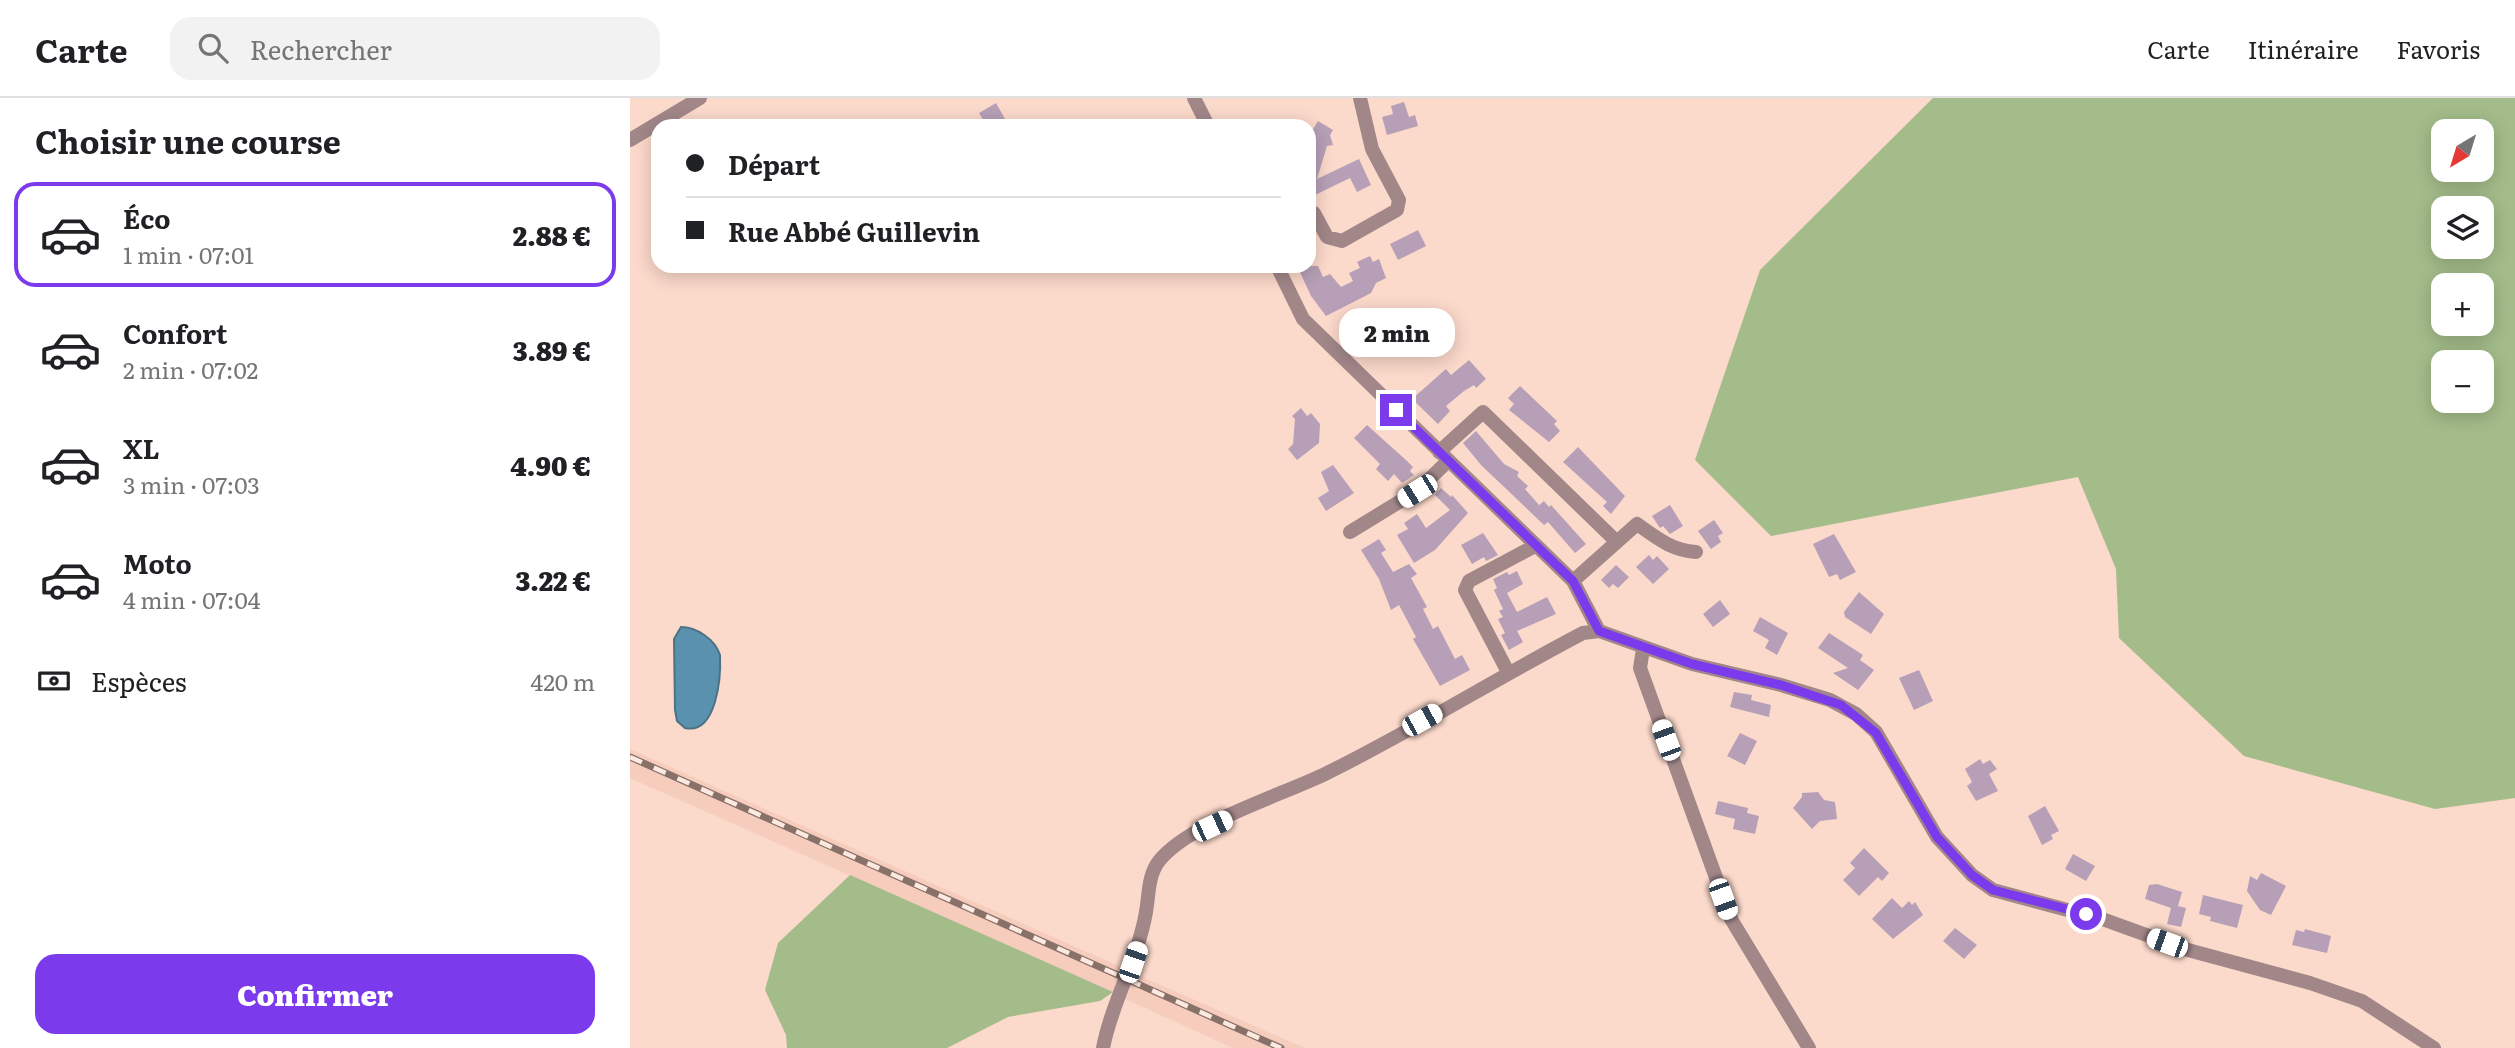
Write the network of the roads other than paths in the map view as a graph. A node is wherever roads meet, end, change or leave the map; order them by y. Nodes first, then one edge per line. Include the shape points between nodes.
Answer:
1 (700, 98) edge
2 (1194, 98) edge
3 (1360, 98) edge
4 (665, 119) edge
5 (1204, 119) edge
6 (651, 127) edge
7 (630, 140) edge
8 (1316, 217) edge
9 (1280, 273) edge
10 (1443, 457) junction
11 (1350, 532) dead end
12 (1617, 542) junction
13 (1535, 546) junction
14 (1696, 552) dead end
15 (1573, 581) junction
16 (1599, 631) junction
17 (1643, 649) junction
18 (1508, 672) junction
19 (1103, 1048) edge
20 (1809, 1048) edge
21 (2434, 1048) edge

1 - 4 street
2 - 5 street
3 - 8 street via 1372,149 1399,200 1397,210 1342,242 1327,237
6 - 7 street
9 - 10 street via 1303,320
10 - 11 street via 1417,491
10 - 12 street via 1483,412
10 - 13 street
12 - 14 street via 1637,524 1678,551
12 - 15 street
13 - 15 street
13 - 18 street via 1469,581 1465,590
15 - 16 street
16 - 17 street
16 - 18 street via 1583,633
17 - 20 street via 1640,668 1731,919
17 - 21 street via 1781,685 1830,700 1856,714 1876,733 1937,837 1972,875 1993,890 2354,998
18 - 19 street via 1327,773 1212,826 1166,853 1152,874 1140,942

